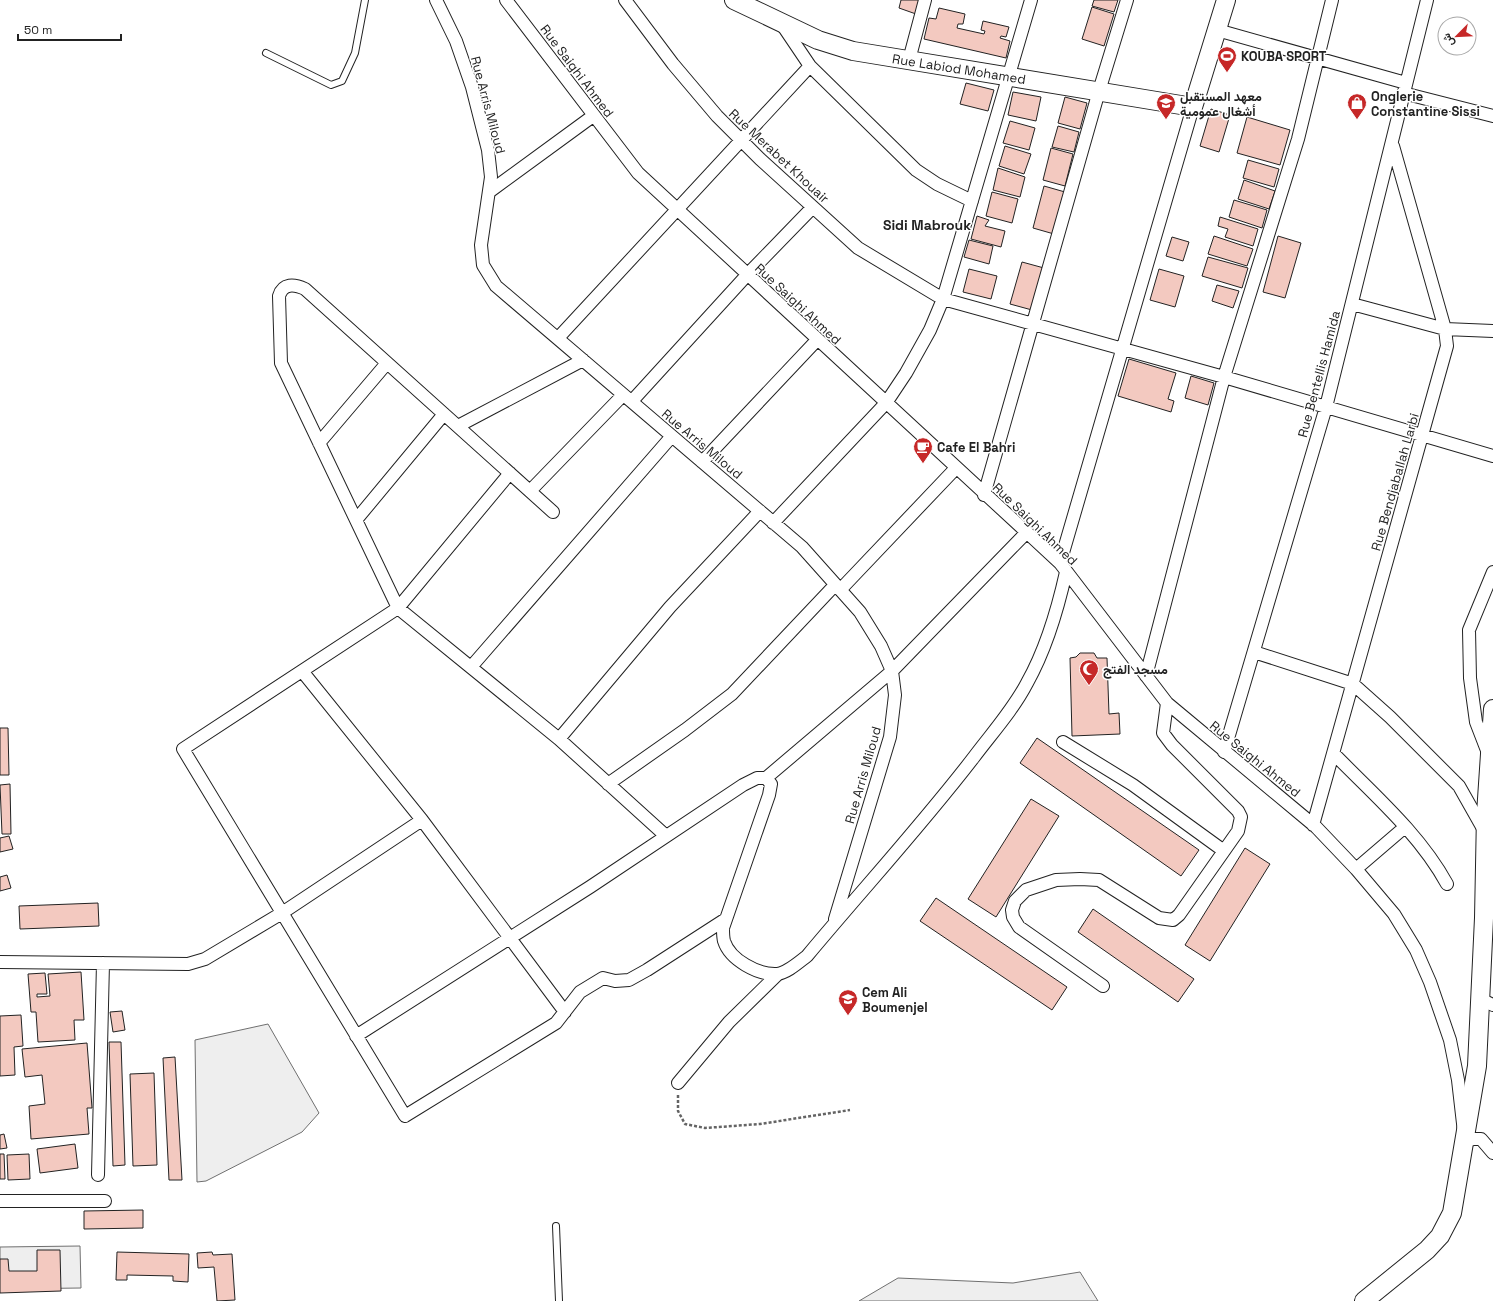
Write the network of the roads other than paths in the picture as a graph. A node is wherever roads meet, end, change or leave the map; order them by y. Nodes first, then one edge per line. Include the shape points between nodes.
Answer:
1 (365, 0) edge
2 (436, 0) edge
3 (506, 0) edge
4 (625, 0) edge
5 (734, 0) edge
6 (925, 0) edge
7 (1031, 0) edge
8 (1127, 0) edge
9 (1226, 0) edge
10 (1332, 0) edge
11 (1428, 0) edge
12 (781, 23) junction
13 (1217, 30) junction
14 (266, 53) dead end
15 (1317, 58) junction
16 (909, 60) junction
17 (810, 66) junction
18 (1010, 77) junction
19 (1405, 88) junction
20 (1099, 91) junction
21 (1193, 107) junction
22 (593, 116) junction
23 (1493, 116) edge
24 (740, 140) junction
25 (1393, 145) junction
26 (489, 192) junction
27 (972, 201) junction
28 (813, 207) junction
29 (677, 210) junction
30 (747, 275) junction
31 (943, 299) junction
32 (1352, 304) junction
33 (1033, 323) junction
34 (1445, 329) junction
35 (1493, 331) edge
36 (558, 338) junction
37 (817, 340) junction
38 (1122, 349) junction
39 (583, 360) junction
40 (388, 363) junction
41 (1224, 377) junction
42 (627, 398) junction
43 (886, 404) junction
44 (1326, 407) junction
45 (444, 414) junction
46 (458, 426) junction
47 (672, 436) junction
48 (1423, 436) junction
49 (319, 443) junction
50 (1493, 456) edge
51 (702, 462) junction
52 (956, 468) junction
53 (510, 473) junction
54 (530, 492) junction
55 (984, 495) junction
56 (760, 511) junction
57 (553, 512) dead end
58 (356, 520) junction
59 (773, 523) junction
60 (1026, 533) junction
61 (1063, 568) junction
62 (1493, 572) edge
63 (838, 588) junction
64 (398, 608) junction
65 (1254, 652) junction
66 (471, 667) junction
67 (302, 671) junction
68 (892, 671) junction
69 (1146, 676) junction
70 (1353, 684) junction
71 (1167, 703) junction
72 (1493, 709) edge
73 (559, 739) junction
74 (1063, 742) dead end
75 (1224, 752) junction
76 (1333, 753) junction
77 (1490, 758) junction
78 (766, 778) junction
79 (608, 784) junction
80 (422, 820) junction
81 (1313, 825) junction
82 (1405, 826) junction
83 (1486, 833) junction
84 (666, 836) junction
85 (1224, 851) junction
86 (1356, 869) junction
87 (1447, 884) dead end
88 (282, 914) junction
89 (726, 919) junction
90 (833, 924) junction
91 (510, 938) junction
92 (0, 962) edge
93 (103, 963) junction
94 (778, 974) junction
95 (1103, 986) dead end
96 (1486, 1002) edge
97 (565, 1012) junction
98 (356, 1036) junction
99 (678, 1083) road end
100 (1464, 1141) junction
101 (1493, 1153) edge
102 (98, 1175) dead end
103 (0, 1201) edge
104 (105, 1201) dead end
105 (556, 1226) dead end
106 (559, 1301) edge
107 (1364, 1301) edge

1 - 14 lane via 355,53 342,81 331,85
2 - 26 street, Rue Arris Miloud via 456,40 472,87 488,150 491,177
3 - 22 street, Rue Saighi Ahmed
4 - 24 street, Rue Merabet Khouair via 673,64
5 - 12 street, Rue Labiod Mohamed
6 - 16 street
7 - 18 street
8 - 20 street
9 - 13 street
10 - 15 street
11 - 19 street, Rue Bentellis Hamida
12 - 16 street, Rue Labiod Mohamed via 853,52
12 - 17 street
13 - 15 street
13 - 21 street
15 - 19 street
15 - 41 street via 1298,139
16 - 18 street, Rue Labiod Mohamed
17 - 24 street
17 - 27 street via 916,170 937,184
18 - 20 street, Rue Labiod Mohamed
18 - 27 street
19 - 23 street
19 - 25 street, Rue Bentellis Hamida
20 - 21 street, Rue Labiod Mohamed
20 - 33 street
21 - 38 street
22 - 26 street
22 - 29 street, Rue Saighi Ahmed via 638,173
24 - 28 street, Rue Merabet Khouair
24 - 29 street
25 - 32 street, Rue Bentellis Hamida
25 - 34 street, Rue Bendjaballah Larbi
26 - 36 street, Rue Arris Miloud via 481,245 483,265 496,286
27 - 31 street
28 - 30 street
28 - 31 street, Rue Merabet Khouair via 858,248
29 - 30 street, Rue Saighi Ahmed
29 - 36 street
30 - 37 street, Rue Saighi Ahmed
30 - 42 street
31 - 33 street, Rue Merabet Khouair
31 - 43 street via 930,330
32 - 34 street
32 - 44 street, Rue Bentellis Hamida
33 - 38 street, Rue Merabet Khouair
33 - 55 street
34 - 35 street
34 - 48 street, Rue Bendjaballah Larbi via 1448,346
36 - 39 street, Rue Arris Miloud
37 - 43 street, Rue Saighi Ahmed
37 - 51 street
38 - 41 street, Rue Merabet Khouair
38 - 61 street
39 - 42 street, Rue Arris Miloud
39 - 46 street
40 - 45 street
40 - 49 street
40 - 49 street via 305,289 291,285 280,290 278,296 281,363
41 - 44 street, Rue Merabet Khouair
41 - 69 street
42 - 47 street, Rue Arris Miloud
42 - 54 street
43 - 52 street, Rue Saighi Ahmed
43 - 59 street
44 - 48 street, Rue Merabet Khouair
44 - 65 street, Rue Bentellis Hamida
45 - 46 street
45 - 58 street
46 - 53 street
47 - 51 street, Rue Arris Miloud
47 - 66 street
48 - 50 street, Rue Merabet Khouair
48 - 70 street, Rue Bendjaballah Larbi
49 - 58 street
51 - 56 street, Rue Arris Miloud
52 - 55 street, Rue Saighi Ahmed
52 - 63 street
53 - 54 street
53 - 64 street
54 - 57 street
55 - 60 street, Rue Saighi Ahmed
56 - 59 street, Rue Arris Miloud
56 - 73 street via 670,606
58 - 64 street
59 - 63 street, Rue Arris Miloud via 802,547
60 - 61 street, Rue Saighi Ahmed
60 - 68 street
61 - 69 street, Rue Saighi Ahmed
61 - 90 street via 1063,589 1041,653 1027,684 1000,724 950,788
62 - 77 street via 1469,630 1470,678 1476,722
63 - 68 street, Rue Arris Miloud via 860,612 881,646
63 - 79 street via 732,694
64 - 66 street
64 - 67 street
65 - 70 street
65 - 75 street, Rue Bentellis Hamida
66 - 73 street
67 - 80 street
67 - 88 street via 183,749
68 - 78 street
68 - 90 street, Rue Arris Miloud via 895,695 890,737
69 - 71 street, Rue Saighi Ahmed
70 - 76 street, Rue Bendjaballah Larbi
70 - 83 street via 1459,786
71 - 75 street, Rue Saighi Ahmed
71 - 85 street via 1163,733 1242,817 1238,831
72 - 77 street
73 - 79 street
74 - 85 street via 1133,785
75 - 81 street, Rue Saighi Ahmed
76 - 81 street, Rue Bendjaballah Larbi
76 - 82 street
77 - 83 street
78 - 84 street via 757,778 743,785
78 - 89 street via 771,784 769,795
79 - 84 street
80 - 88 street
80 - 91 street
81 - 86 street, Rue Saighi Ahmed
82 - 86 street
82 - 87 street via 1435,862
83 - 96 street
84 - 91 street
85 - 95 street via 1179,916 1173,920 1159,918 1099,880 1056,880 1026,890 1015,901 1012,910 1019,927
86 - 100 street, Rue Saighi Ahmed via 1394,914 1416,950 1430,982 1450,1040 1458,1080
88 - 93 street via 205,959 188,964
88 - 98 street
89 - 94 street via 723,928 724,941 732,953 753,969
89 - 97 street via 628,980 615,981 603,978 580,992
90 - 94 street via 807,956
91 - 97 street
91 - 98 street
92 - 93 street
93 - 102 street
94 - 99 street via 729,1022
96 - 100 street
97 - 98 street via 556,1023 405,1116
100 - 101 street via 1481,1139
100 - 107 street via 1452,1213 1440,1236 1427,1250
103 - 104 street
105 - 106 lane

